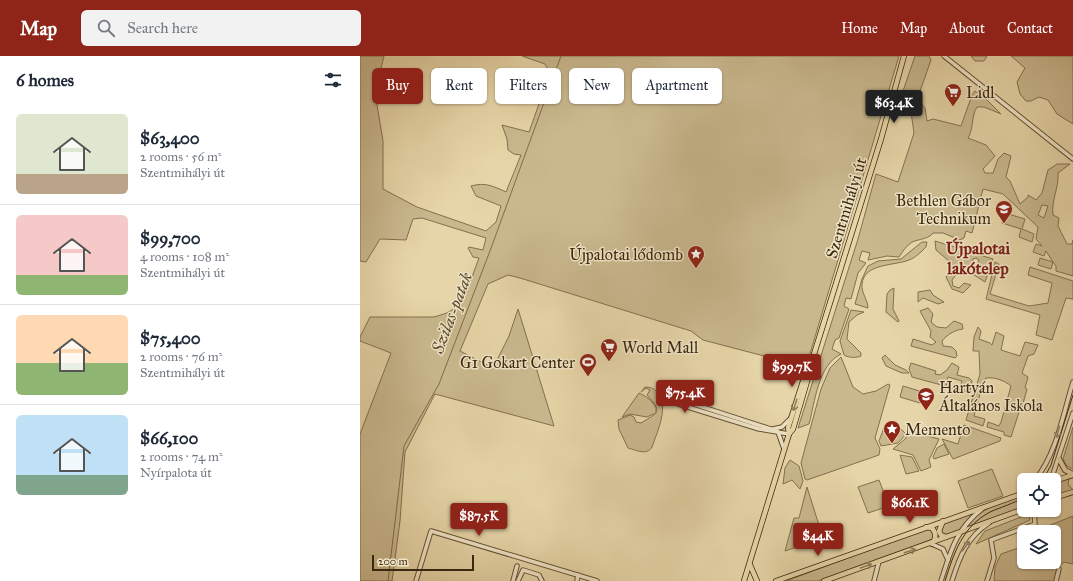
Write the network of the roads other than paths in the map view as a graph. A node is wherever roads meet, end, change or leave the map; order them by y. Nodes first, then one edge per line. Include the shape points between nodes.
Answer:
1 (904, 56) edge
2 (944, 56) edge
3 (1073, 159) edge
4 (810, 366) junction
5 (1073, 382) edge
6 (1073, 413) edge
7 (791, 417) junction
8 (772, 429) junction
9 (778, 432) junction
10 (789, 434) junction
11 (784, 451) junction
12 (1059, 459) junction
13 (1040, 473) edge
14 (1055, 473) edge
15 (1073, 474) edge
16 (1061, 478) edge
17 (1073, 492) edge
18 (1017, 495) edge
19 (1061, 496) edge
20 (986, 507) junction
21 (1017, 511) edge
22 (1034, 517) edge
23 (994, 520) junction
24 (943, 521) junction
25 (926, 527) junction
26 (959, 533) junction
27 (947, 538) junction
28 (932, 544) junction
29 (948, 560) junction
30 (878, 562) junction
31 (750, 564) junction
32 (517, 566) dead end
33 (1059, 569) dead end
34 (578, 575) junction
35 (790, 576) junction
36 (416, 581) edge
37 (513, 581) edge
38 (518, 581) edge
39 (542, 581) edge
40 (577, 581) edge
41 (597, 581) edge
42 (744, 581) edge
43 (757, 581) edge
44 (776, 581) edge
45 (785, 581) edge
46 (824, 581) edge
47 (874, 581) edge
48 (941, 581) edge
49 (952, 581) edge
50 (987, 581) edge
51 (1056, 581) edge

1 - 4 main road, Szentmihályi út via 881,139
2 - 3 street
4 -> 7 main road, Szentmihályi út
4 - 10 main road, Szentmihályi út via 793,429
5 -> 13 street via 1053,447
6 - 12 street
7 - 8 street via 782,427
7 - 10 main road, Szentmihályi út
8 - 9 street
8 - 9 street via 679,402 759,429
9 - 10 street
9 - 11 street
10 - 11 main road, Szentmihályi út
11 - 31 main road, Szentmihályi út
12 - 14 street
12 - 15 main road via 1065,470
15 - 16 main road
17 - 19 main road
18 - 20 main road
20 - 24 main road
20 - 26 street via 971,518
21 - 23 main road
22 - 50 street via 1035,524 991,540 994,558
23 - 26 main road
49 -> 23 street via 965,546
24 - 25 main road
24 - 27 main road via 939,531
25 - 28 main road via 932,528 935,533
25 - 35 main road
26 - 27 main road
26 - 29 street
27 - 28 main road
28 - 29 street via 943,549
30 -> 28 main road
29 - 48 street
46 -> 30 main road
30 - 47 street
31 - 42 main road, Szentmihályi út
31 - 43 main road
32 - 37 street
33 - 51 street
34 - 36 street via 430,531
34 - 40 street
34 - 41 street
35 - 44 main road
35 - 45 main road
38 - 39 street via 523,570 539,575

